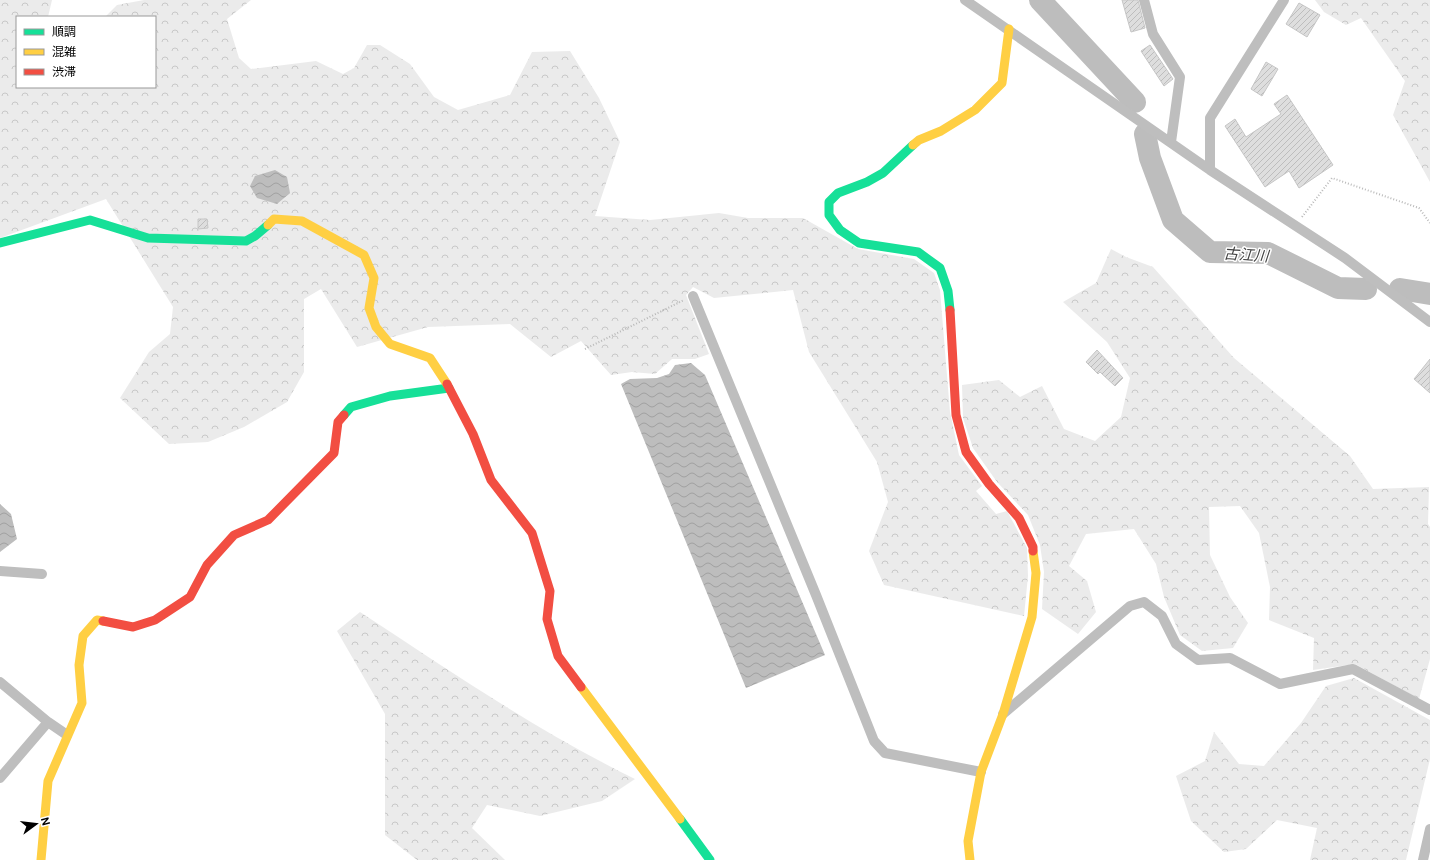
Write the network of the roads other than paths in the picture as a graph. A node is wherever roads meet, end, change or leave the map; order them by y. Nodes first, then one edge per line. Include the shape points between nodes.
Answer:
1 (965, 0) edge
2 (1144, 0) edge
3 (1284, 0) edge
4 (1009, 29) junction
5 (1171, 142) junction
6 (1210, 170) junction
7 (0, 243) edge
8 (693, 296) road end
9 (1430, 322) edge
10 (449, 388) junction
11 (0, 572) edge
12 (42, 574) dead end
13 (0, 682) edge
14 (1430, 710) edge
15 (1004, 714) junction
16 (48, 722) junction
17 (67, 735) junction
18 (981, 772) junction
19 (0, 778) edge
20 (1430, 829) edge
21 (1428, 850) edge
22 (41, 860) edge
23 (710, 860) edge
24 (970, 860) edge
25 (1423, 860) edge

1 - 4 street
2 - 5 street via 1153,34 1180,77
3 - 6 street via 1210,118
4 - 5 street
4 - 15 street via 1002,83 974,110 941,131 919,140 883,173 838,193 829,202 829,215 840,230 859,242 918,252 940,268 948,291 956,415 966,452 989,484 1019,518 1032,547 1036,573 1032,617
5 - 6 street
6 - 9 street via 1345,258
7 - 10 street via 90,220 148,238 234,241 246,241 255,236 274,218 302,221 364,254 374,278 370,308 376,327 390,344 430,358
8 - 18 street via 874,741 885,754
10 - 17 street via 390,396 351,407 338,422 334,453 268,520 234,535 207,565 190,597 155,620 133,627 97,620 82,636 79,665 82,703
10 - 23 street via 473,434 491,480 532,533 550,591 547,619 558,656
11 - 12 street
13 - 16 street
14 - 15 street via 1352,669 1280,684 1230,658 1198,660 1176,644 1162,616 1144,602 1130,606
15 - 18 street
16 - 17 street
16 - 19 street
17 - 22 street via 48,781
18 - 24 street via 968,841
20 - 21 street
21 - 25 street

